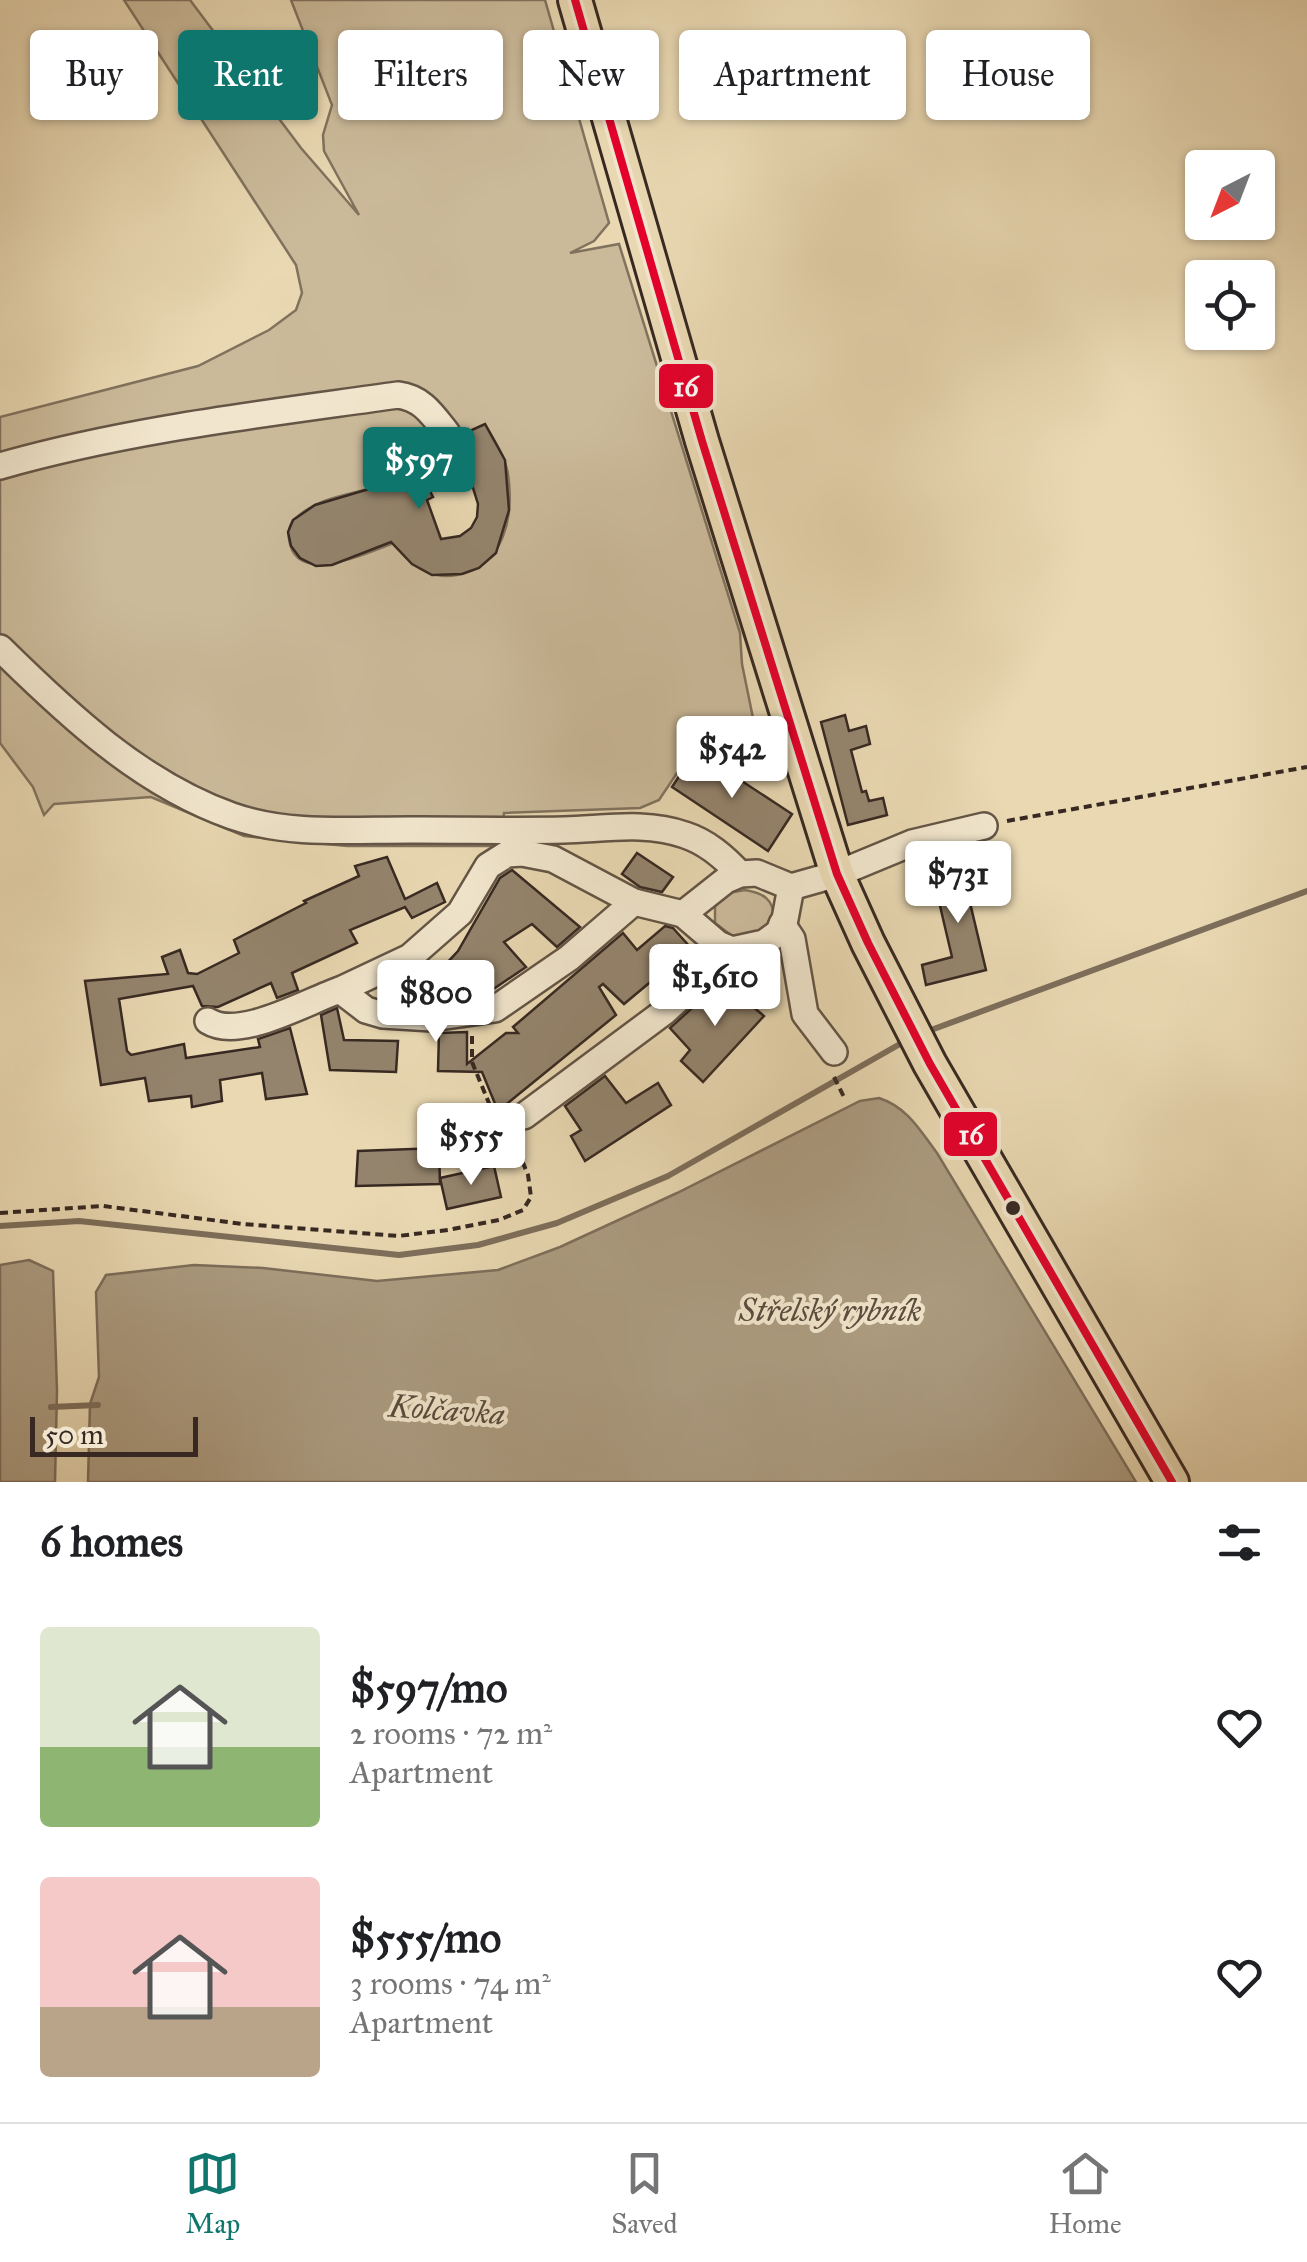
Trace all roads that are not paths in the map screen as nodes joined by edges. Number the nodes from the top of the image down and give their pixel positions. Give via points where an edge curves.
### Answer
1 (575, 0) edge
2 (447, 433) dead end
3 (0, 466) edge
4 (0, 648) edge
5 (984, 826) road end
6 (740, 874) junction
7 (837, 874) junction
8 (790, 887) junction
9 (634, 902) junction
10 (683, 914) junction
11 (782, 924) junction
12 (732, 950) junction
13 (340, 990) junction
14 (208, 1022) dead end
15 (833, 1062) road end
16 (518, 1125) road end
17 (1172, 1482) edge

1 - 7 main road
2 - 3 street via 422,403 398,395 165,428
4 - 6 street via 119,753 179,792 233,816 340,831 640,826 686,835
5 - 7 street via 912,843
6 - 8 street
6 - 10 street
7 - 8 street
7 - 17 main road via 930,1064
8 - 11 street
9 - 10 street
9 - 13 street via 495,1009 432,1018 383,1015
9 - 13 street via 554,859 507,854 488,866 460,913 410,957
10 - 12 street
11 - 12 street via 764,943
11 - 15 street via 792,939 805,1014
12 - 16 street
13 - 14 street via 234,1028

